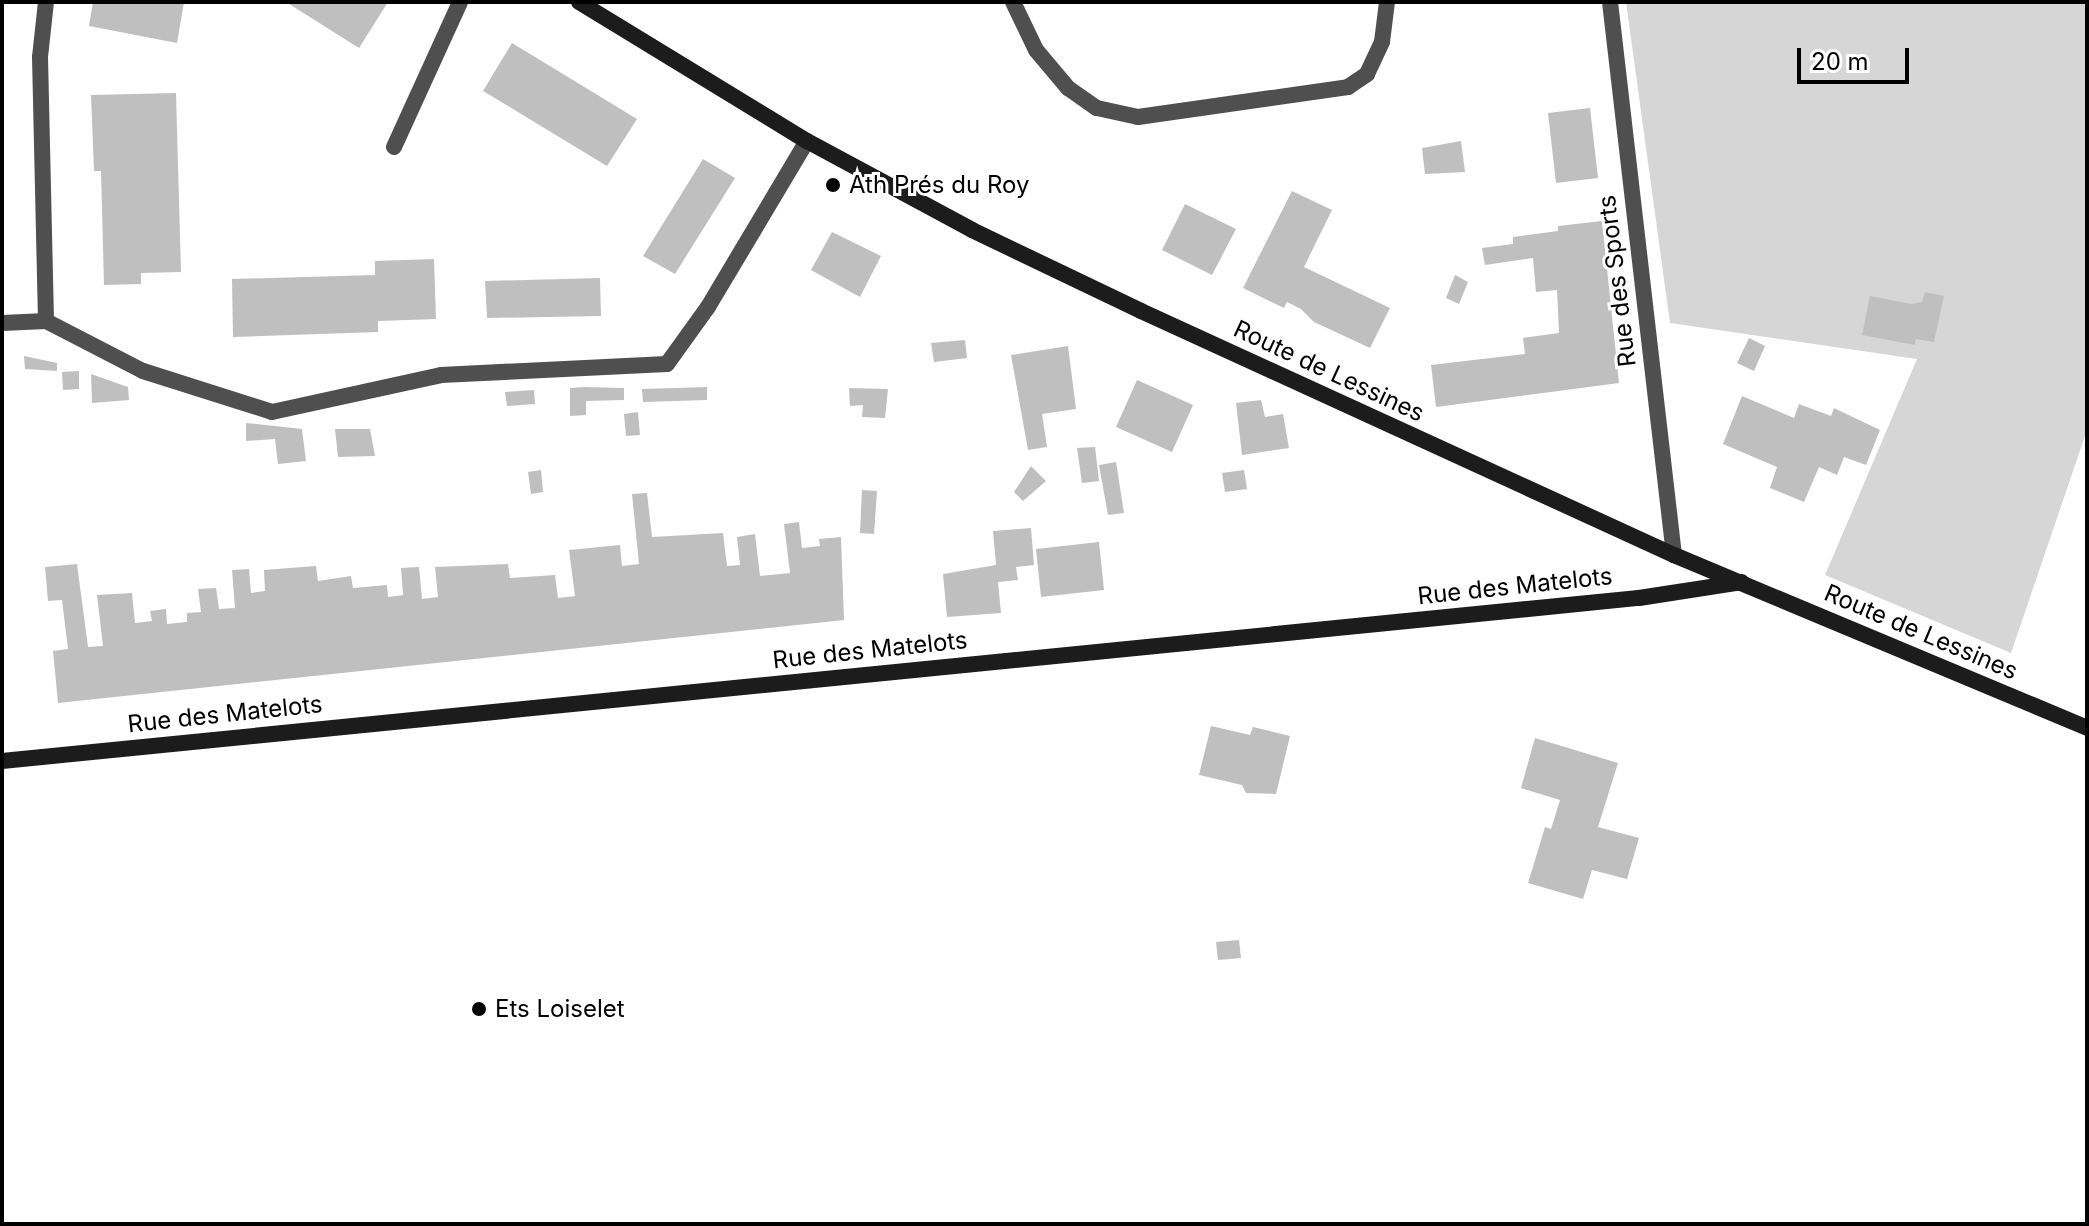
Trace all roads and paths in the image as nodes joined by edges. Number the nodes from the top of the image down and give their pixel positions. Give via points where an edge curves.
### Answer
1 (46, 2) edge
2 (460, 2) edge
3 (579, 2) edge
4 (1013, 2) edge
5 (1387, 2) edge
6 (1610, 2) edge
7 (807, 141) junction
8 (394, 147) dead end
9 (46, 321) junction
10 (2, 323) edge
11 (1674, 555) junction
12 (1742, 582) junction
13 (2087, 728) edge
14 (2, 761) edge

1 - 9 street via 40,57
2 - 8 street
3 - 7 street, Route de Lessines
4 - 5 street via 1036,50 1068,88 1097,108 1138,117 1348,87 1367,74
6 - 11 street, Rue des Sports
7 - 9 street via 708,307 667,364 441,375 272,412 143,371
7 - 11 street, Route de Lessines via 972,230 1141,311
9 - 10 street
11 - 12 street, Route de Lessines
12 - 13 street, Route de Lessines
12 - 14 street, Rue des Matelots via 1639,598

